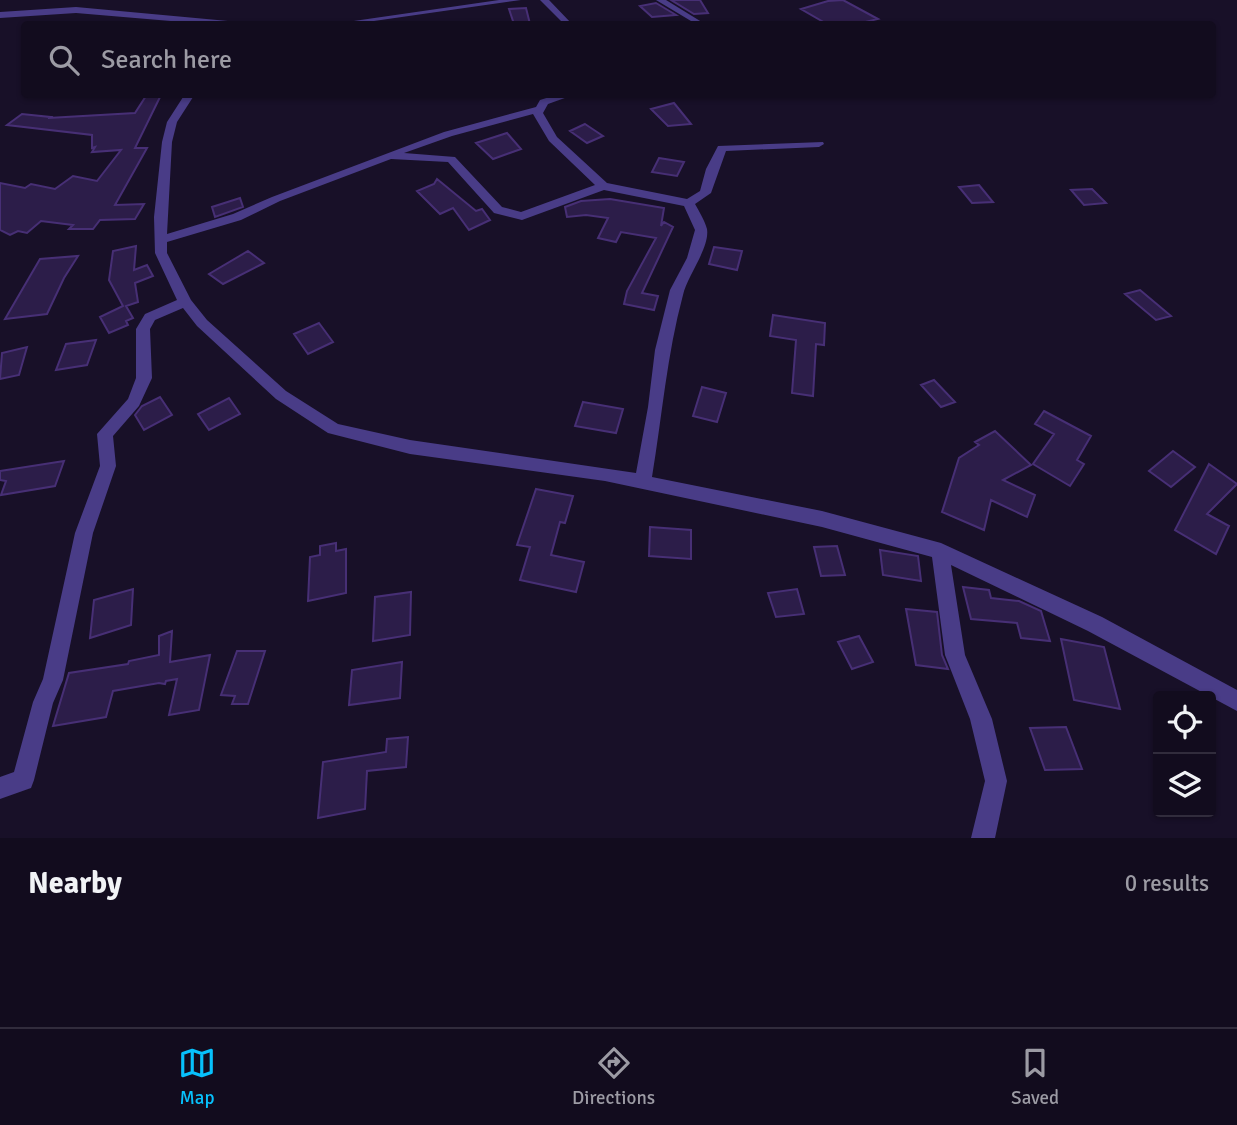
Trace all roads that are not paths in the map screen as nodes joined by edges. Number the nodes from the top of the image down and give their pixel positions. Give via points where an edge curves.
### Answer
1 (35, 0) edge
2 (517, 0) edge
3 (544, 0) edge
4 (660, 0) edge
5 (88, 1) edge
6 (426, 3) dead end
7 (76, 10) junction
8 (16, 14) junction
9 (419, 14) junction
10 (0, 15) edge
11 (195, 21) edge
12 (362, 21) edge
13 (565, 21) edge
14 (696, 21) edge
15 (187, 98) edge
16 (558, 98) edge
17 (540, 109) junction
18 (819, 144) dead end
19 (390, 156) junction
20 (603, 186) junction
21 (689, 203) junction
22 (160, 240) junction
23 (185, 302) junction
24 (643, 482) junction
25 (941, 551) junction
26 (1237, 701) edge
27 (0, 788) edge
28 (983, 838) edge

1 - 8 street
2 - 9 street
3 - 13 street
4 - 14 street
5 - 7 street
6 - 9 street
7 - 8 street
7 - 11 street
8 - 10 street
9 - 12 street
15 - 22 street via 172,122 167,142
16 - 17 street via 544,102
17 - 19 street via 448,134
17 - 20 street via 538,113 554,139
18 - 21 street via 722,148 705,193
19 - 20 street via 451,159 498,211 522,216
19 - 22 street via 237,217
20 - 21 street
21 - 24 street via 701,230 677,290 662,350
22 - 23 street via 161,253
23 - 24 street via 281,394 334,429 410,447
23 - 27 street via 150,317 143,329 144,378 134,402 105,434 108,466 84,533 53,680 23,780
24 - 25 street via 822,519
25 - 26 street via 1095,624
25 - 28 street via 955,655 981,719 996,781

